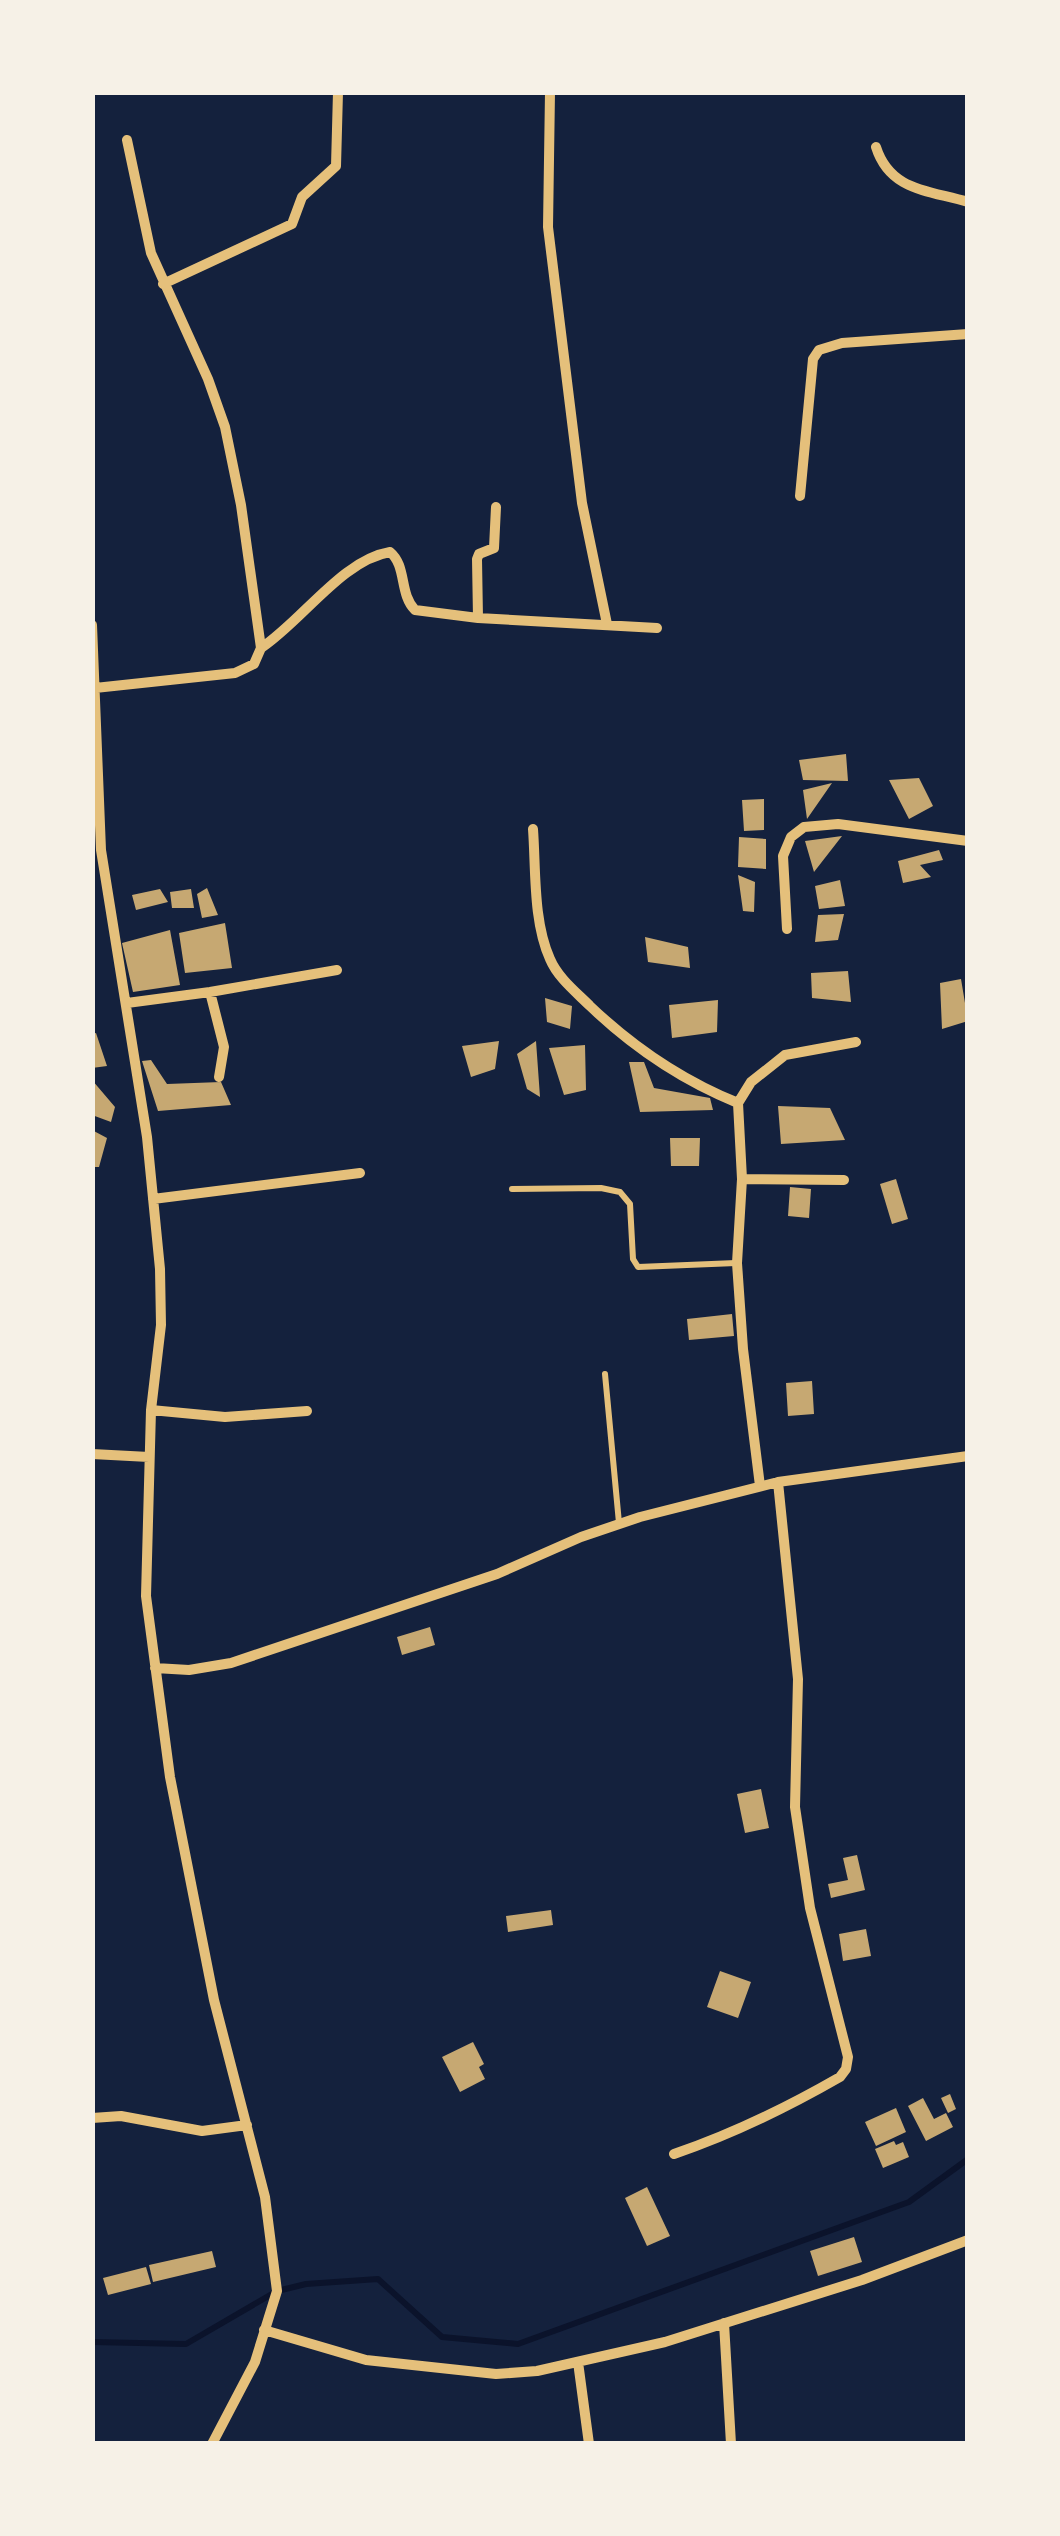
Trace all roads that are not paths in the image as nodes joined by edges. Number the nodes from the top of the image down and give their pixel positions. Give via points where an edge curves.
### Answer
1 (338, 92) edge
2 (550, 92) edge
3 (127, 140) dead end
4 (876, 147) dead end
5 (968, 202) edge
6 (163, 284) junction
7 (968, 334) edge
8 (800, 496) dead end
9 (496, 507) dead end
10 (478, 618) junction
11 (92, 624) edge
12 (608, 624) junction
13 (657, 628) dead end
14 (261, 648) junction
15 (95, 688) junction
16 (532, 830) dead end
17 (968, 841) edge
18 (786, 929) dead end
19 (337, 970) dead end
20 (210, 992) junction
21 (127, 1002) junction
22 (856, 1042) dead end
23 (219, 1077) dead end
24 (738, 1103) junction
25 (360, 1173) dead end
26 (742, 1179) junction
27 (844, 1180) dead end
28 (512, 1189) dead end
29 (153, 1199) junction
30 (738, 1263) junction
31 (604, 1374) dead end
32 (150, 1410) junction
33 (306, 1411) dead end
34 (92, 1454) edge
35 (968, 1456) edge
36 (149, 1457) junction
37 (778, 1482) junction
38 (760, 1486) junction
39 (619, 1524) junction
40 (155, 1668) junction
41 (92, 2118) edge
42 (247, 2125) junction
43 (674, 2154) dead end
44 (968, 2240) edge
45 (724, 2324) junction
46 (264, 2330) junction
47 (578, 2362) junction
48 (212, 2444) edge
49 (589, 2444) edge
50 (731, 2444) edge

1 - 6 street via 336,166 302,197 296,220
2 - 12 street via 548,227 582,502
3 - 6 street
4 - 5 street via 895,180
6 - 14 street via 225,428
7 - 8 street via 818,350
9 - 10 street via 494,548 476,560
10 - 12 street
10 - 14 street via 412,608 390,552 345,573
11 - 15 street
12 - 13 street
14 - 15 street via 254,664 235,672
15 - 21 street via 101,850
16 - 24 street via 542,935 566,983 648,1056
17 - 18 street via 838,824 804,827 783,856
19 - 20 street
20 - 21 street
20 - 23 street via 224,1047
21 - 29 street
22 - 24 street via 785,1055 751,1082
24 - 26 street
25 - 29 street
26 - 27 street
26 - 30 street
28 - 30 lane via 620,1192 630,1204 638,1267
29 - 32 street via 161,1325
30 - 38 street
31 - 39 lane
32 - 33 street via 225,1417
32 - 36 street
34 - 36 street
35 - 37 street
36 - 40 street via 146,1596
37 - 38 street
37 - 43 street via 798,1679 795,1806 846,2069 780,2111
38 - 39 street
39 - 40 street via 498,1574 231,1663
40 - 42 street via 214,2000
41 - 42 street via 121,2116 202,2130
42 - 46 street via 276,2291
44 - 45 street
45 - 47 street
45 - 50 street
46 - 47 street via 366,2360 442,2369 496,2374
46 - 48 street via 255,2362
47 - 49 street

